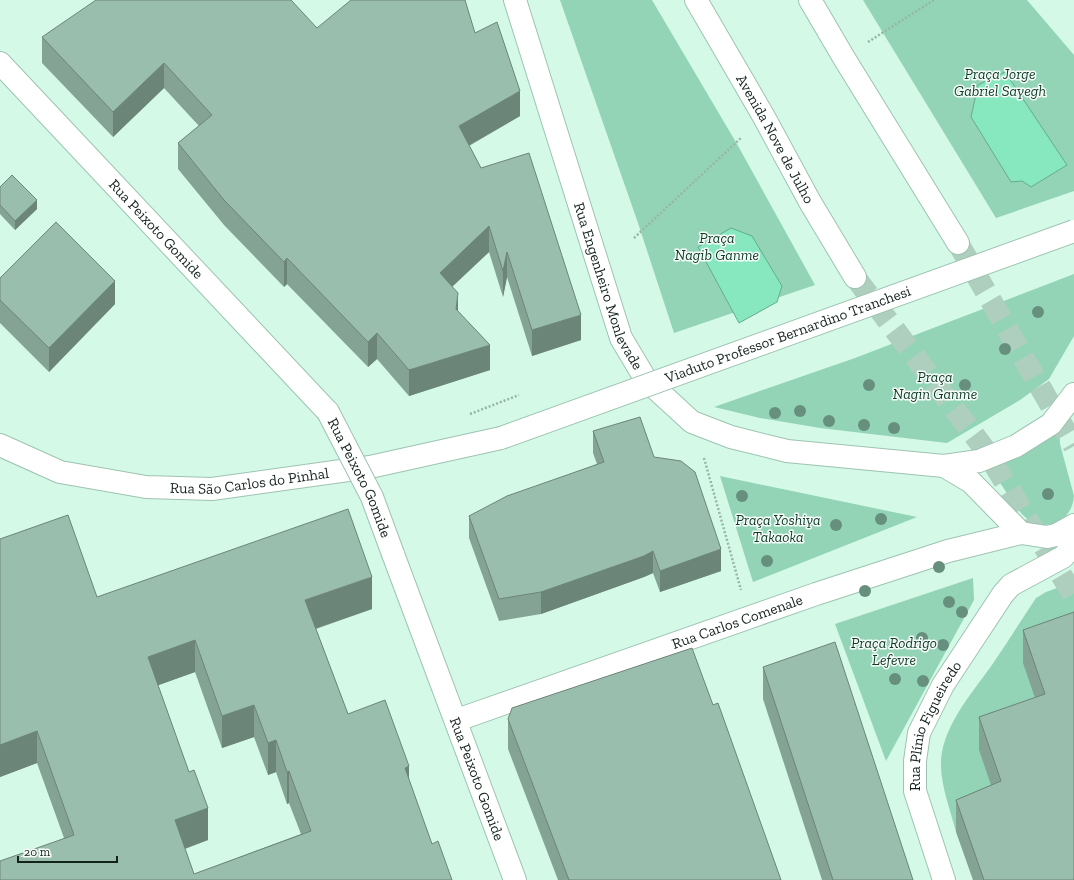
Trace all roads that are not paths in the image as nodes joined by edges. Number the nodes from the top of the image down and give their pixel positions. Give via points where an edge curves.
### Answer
1 (515, 0) edge
2 (696, 0) edge
3 (810, 0) edge
4 (0, 63) edge
5 (1074, 232) edge
6 (958, 244) tunnel mouth
7 (855, 277) tunnel mouth
8 (1074, 394) edge
9 (501, 438) joint
10 (0, 445) edge
11 (944, 466) junction
12 (1074, 525) edge
13 (1021, 533) junction
14 (1074, 545) edge
15 (457, 720) junction
16 (515, 880) edge
17 (944, 880) edge

1 - 11 street, Rua Engenheiro Monlevade via 621,338 646,380 692,422 731,437 787,451
2 - 7 street, Avenida Nove de Julho
3 - 6 street
4 - 15 street, Rua Peixoto Gomide, bridge via 328,412 372,497
5 - 9 street, Viaduto Professor Bernardino Tranchesi, bridge
8 - 11 street via 1052,424 1016,446 979,461
9 - 10 street, Rua São Carlos do Pinhal via 370,467 212,489 146,487 60,472
11 - 13 street via 971,482
12 - 13 street via 1047,537
13 - 15 street, Rua Carlos Comenale via 948,551 816,594
14 - 17 street, Rua Plínio Figueiredo via 1063,557 1011,585 1003,594 943,685 919,733 915,760 915,791
15 - 16 street, Rua Peixoto Gomide

